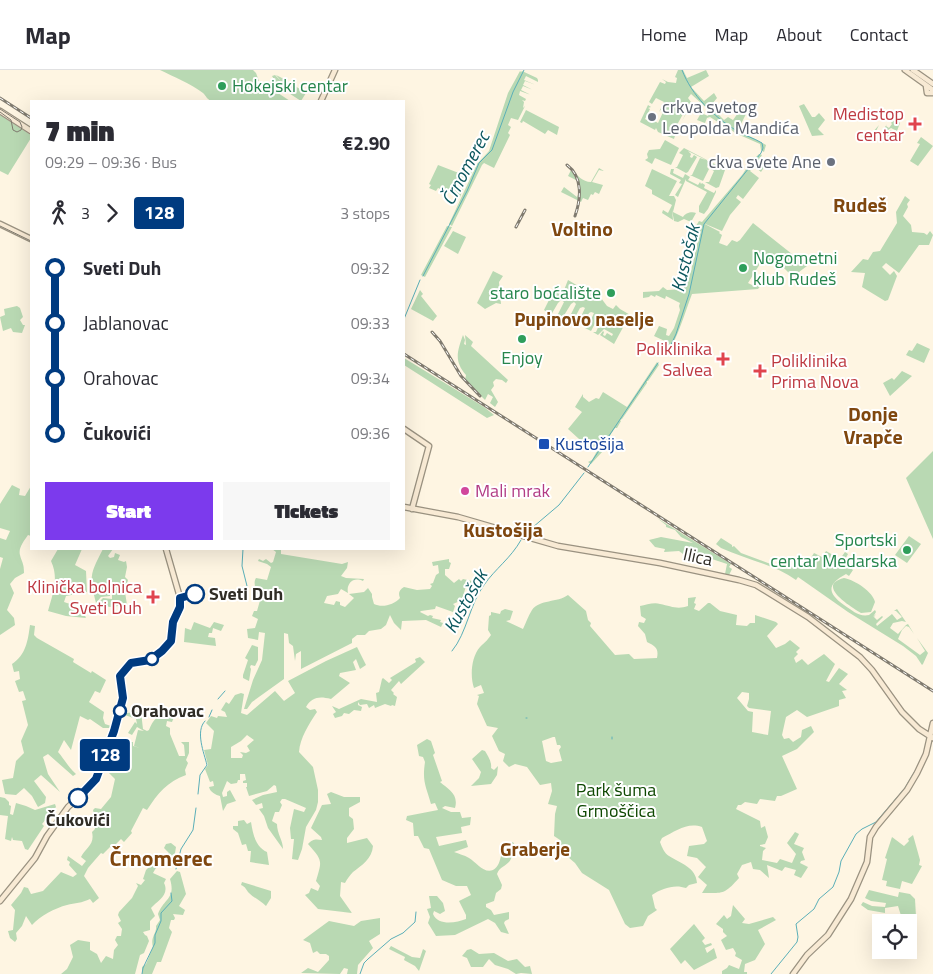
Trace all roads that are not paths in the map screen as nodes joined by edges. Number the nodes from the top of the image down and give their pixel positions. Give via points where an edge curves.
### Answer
1 (334, 70) edge
2 (905, 70) edge
3 (913, 70) edge
4 (930, 82) edge
5 (933, 91) edge
6 (321, 100) edge
7 (0, 110) edge
8 (30, 130) edge
9 (0, 224) edge
10 (30, 239) edge
11 (405, 430) edge
12 (405, 507) edge
13 (412, 508) junction
14 (166, 550) edge
15 (933, 722) edge
16 (920, 730) junction
17 (932, 737) edge
18 (933, 742) edge
19 (928, 748) junction
20 (0, 901) edge
21 (793, 974) edge

1 - 6 main road
2 - 4 main road
3 - 4 main road
4 - 5 main road via 928,93
7 - 8 main road
9 - 10 main road
11 - 13 main road via 430,447
12 - 13 main road, Ilica
13 - 16 main road, Ilica via 454,516 558,546 660,563 754,584 808,617 860,657 898,708
14 - 20 main road via 180,602 172,639 154,658 131,663 120,676 122,705 96,779 68,807 46,836 35,858
15 - 16 main road via 927,730
15 - 17 main road
16 - 17 main road, Ilica
17 - 19 main road
18 - 19 main road
19 - 21 main road via 909,788 870,837 866,865 851,899 828,935

